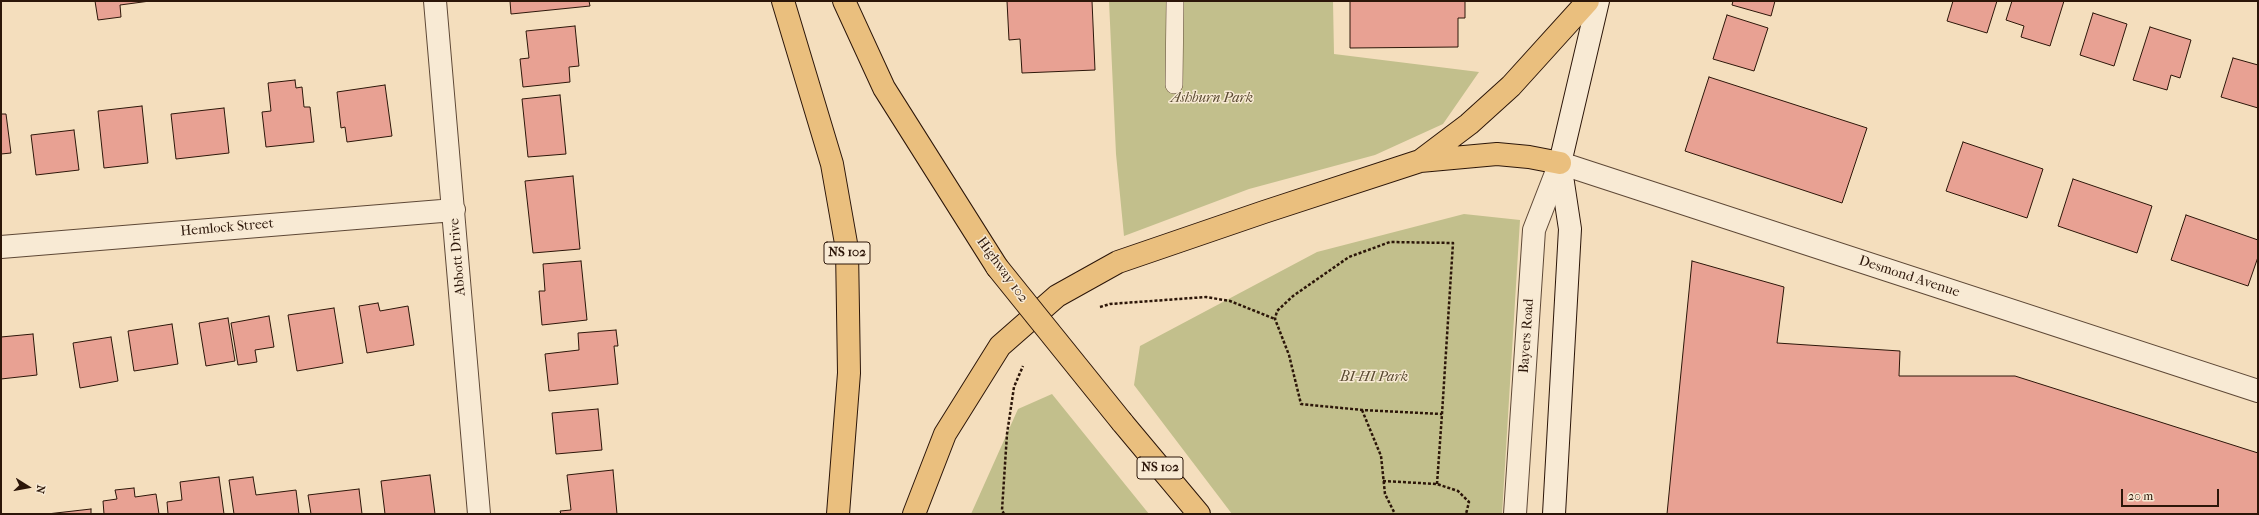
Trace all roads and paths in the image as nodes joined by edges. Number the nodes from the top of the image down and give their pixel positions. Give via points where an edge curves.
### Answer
1 (435, 1) edge
2 (783, 1) edge
3 (844, 1) edge
4 (1175, 1) edge
5 (1588, 1) edge
6 (1598, 1) edge
7 (1174, 85) dead end
8 (1420, 161) junction
9 (1560, 163) junction
10 (454, 210) junction
11 (1, 246) edge
12 (2258, 392) edge
13 (1362, 410) junction
14 (1442, 414) junction
15 (1383, 481) junction
16 (1437, 484) junction
17 (479, 514) edge
18 (838, 514) edge
19 (914, 514) edge
20 (1199, 514) edge
21 (1395, 514) edge
22 (1466, 514) edge
23 (1515, 514) edge
24 (1554, 514) edge

1 - 10 street, Abbott Drive
2 - 18 main road, NS 102 via 832,164 847,249 849,373
3 - 20 main road, Highway 102 / NS 102, bridge via 884,88 997,267
4 - 7 lane
5 - 8 main road via 1511,86 1469,124
6 - 9 street, Bayers Road
8 - 9 main road via 1497,154
8 - 19 main road via 1118,262 1057,296 1000,346 945,434
9 - 12 street, Desmond Avenue
9 - 23 street, Bayers Road via 1534,230
9 - 24 street, Bayers Road via 1570,229
10 - 11 street, Hemlock Street
10 - 17 street, Abbott Drive
13 - 14 path
13 - 14 path via 1300,404 1289,355 1275,319 1277,311 1293,296 1349,257 1390,242 1453,243
13 - 15 path via 1381,456
14 - 16 path
15 - 16 path
15 - 21 path via 1385,494
16 - 22 path via 1458,491 1469,502

